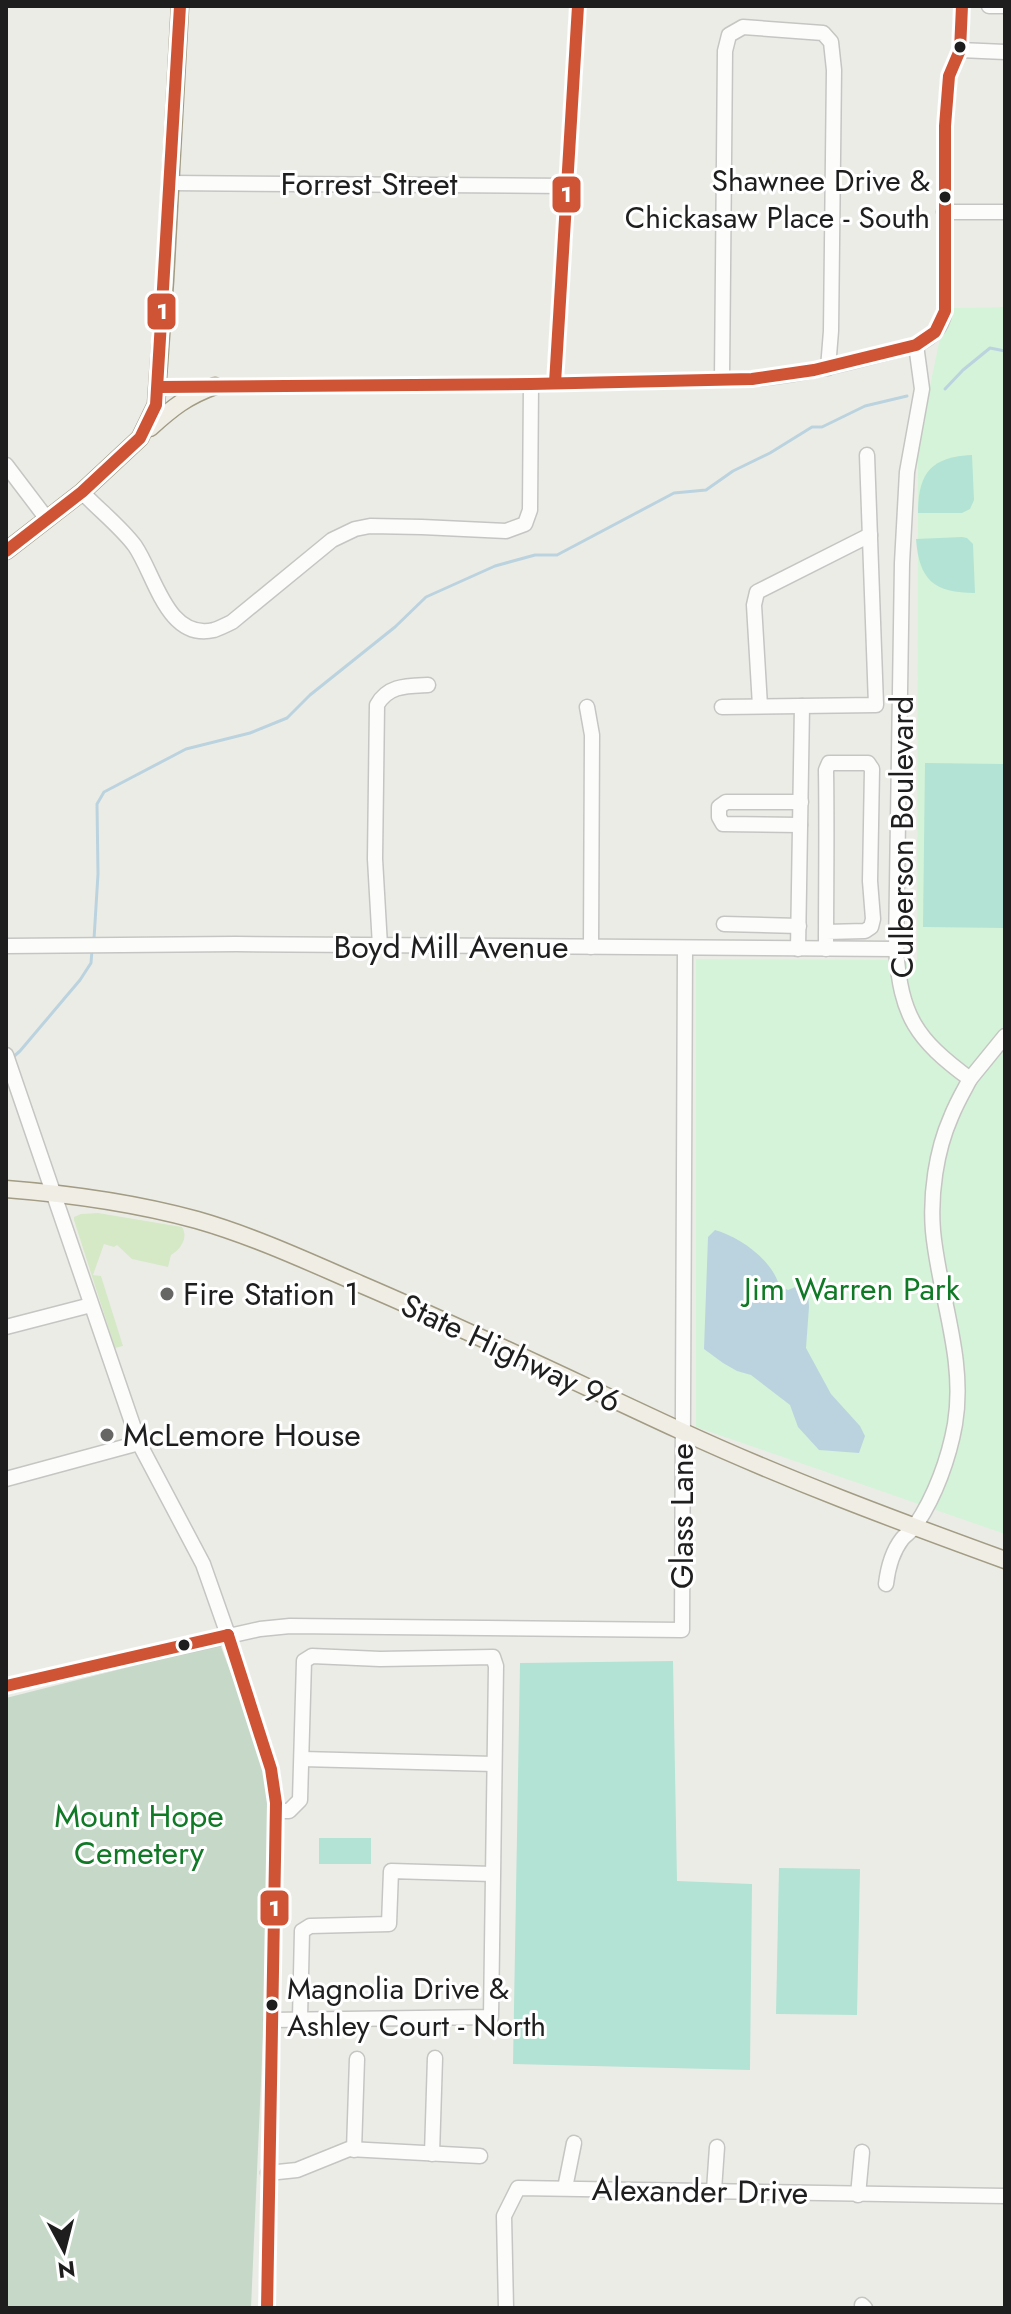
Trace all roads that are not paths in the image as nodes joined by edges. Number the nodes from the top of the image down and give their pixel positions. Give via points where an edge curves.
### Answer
1 (180, 6) edge
2 (578, 6) edge
3 (962, 6) edge
4 (989, 6) edge
5 (1005, 6) edge
6 (960, 50) junction
7 (1005, 52) edge
8 (171, 183) junction
9 (568, 186) junction
10 (944, 212) junction
11 (1005, 212) edge
12 (916, 345) junction
13 (828, 368) junction
14 (722, 379) junction
15 (555, 383) junction
16 (531, 384) junction
17 (215, 386) junction
18 (159, 387) junction
19 (140, 438) junction
20 (867, 455) dead end
21 (6, 465) edge
22 (82, 492) junction
23 (47, 519) junction
24 (870, 535) junction
25 (6, 551) edge
26 (428, 685) dead end
27 (760, 706) junction
28 (802, 706) junction
29 (587, 707) dead end
30 (722, 707) dead end
31 (801, 802) junction
32 (800, 825) junction
33 (724, 924) dead end
34 (799, 926) junction
35 (826, 932) junction
36 (6, 946) edge
37 (380, 946) junction
38 (591, 947) junction
39 (685, 948) junction
40 (798, 949) junction
41 (826, 949) junction
42 (896, 949) junction
43 (1005, 1036) edge
44 (6, 1055) edge
45 (970, 1079) junction
46 (6, 1189) edge
47 (52, 1193) junction
48 (91, 1305) junction
49 (6, 1327) edge
50 (682, 1432) junction
51 (139, 1443) junction
52 (6, 1479) edge
53 (915, 1527) junction
54 (1005, 1560) edge
55 (886, 1584) dead end
56 (228, 1635) junction
57 (6, 1686) edge
58 (302, 1759) junction
59 (494, 1764) junction
60 (276, 1811) junction
61 (492, 1874) junction
62 (300, 2018) junction
63 (271, 2020) junction
64 (435, 2058) dead end
65 (357, 2059) dead end
66 (574, 2143) dead end
67 (717, 2147) dead end
68 (354, 2150) junction
69 (862, 2152) dead end
70 (432, 2154) junction
71 (480, 2156) dead end
72 (268, 2173) junction
73 (565, 2188) junction
74 (714, 2190) junction
75 (858, 2195) junction
76 (1005, 2196) edge
77 (267, 2308) edge
78 (506, 2308) edge

1 - 8 main road
2 - 9 street
3 - 6 street
4 - 5 street
6 - 7 street
6 - 10 street via 949,76
8 - 9 street, Forrest Street
8 - 18 main road
9 - 15 street
10 - 11 street
10 - 12 street via 945,311 938,331
12 - 13 street
12 - 42 street, Culberson Boulevard via 922,389 907,472 902,563
13 - 14 street via 781,377
13 - 14 street via 831,42 823,33 743,27 729,35 725,51
14 - 15 street
15 - 16 street
16 - 17 street
16 - 22 street via 530,510 525,524 506,531 355,529 332,540 232,622 214,630 180,623 134,546
17 - 18 street
17 - 19 main road via 173,407
18 - 19 main road
19 - 22 main road
20 - 24 street
21 - 23 street
22 - 23 main road
23 - 25 main road
24 - 27 street via 757,592
24 - 28 street via 876,705
26 - 37 street via 397,687 377,705
27 - 28 street
27 - 30 street
28 - 31 street
29 - 38 street via 592,735
31 - 32 street
31 - 32 street via 726,802 719,807 723,824
32 - 34 street
33 - 34 street
34 - 40 street
35 - 35 street via 826,770 829,763 868,763 873,919 865,931
35 - 41 street
36 - 37 street, Boyd Mill Avenue
37 - 38 street, Boyd Mill Avenue
38 - 39 street, Boyd Mill Avenue
39 - 40 street, Boyd Mill Avenue
39 - 50 street, Glass Lane
40 - 41 street, Boyd Mill Avenue
41 - 42 street, Boyd Mill Avenue
42 - 45 street, Culberson Boulevard via 911,1018 939,1056
43 - 45 street
44 - 47 street
45 - 53 street via 950,1119 932,1204 958,1407 937,1485
46 - 47 main road, State Highway 96
47 - 48 street
47 - 50 main road, State Highway 96 via 157,1210 290,1254
48 - 49 street
48 - 51 street
50 - 53 main road, State Highway 96
50 - 56 street, Glass Lane via 682,1630 290,1626
51 - 52 street
51 - 56 street via 203,1564
53 - 54 main road, State Highway 96
53 - 55 street via 895,1549
56 - 57 street
56 - 60 street via 271,1769
58 - 59 street
58 - 59 street via 304,1661 312,1656 493,1657
58 - 60 street via 300,1800 289,1811
59 - 61 street
60 - 63 street
61 - 62 street via 391,1871 389,1924 310,1926 302,1931
61 - 62 street via 491,2017
62 - 63 street
63 - 72 street
64 - 70 street
65 - 68 street
66 - 73 street
67 - 74 street
68 - 70 street
68 - 72 street via 297,2170
69 - 75 street
70 - 71 street
72 - 77 street
73 - 74 street, Alexander Drive
73 - 78 street, Alexander Drive via 518,2188 504,2216
74 - 75 street, Alexander Drive
75 - 76 street, Alexander Drive

